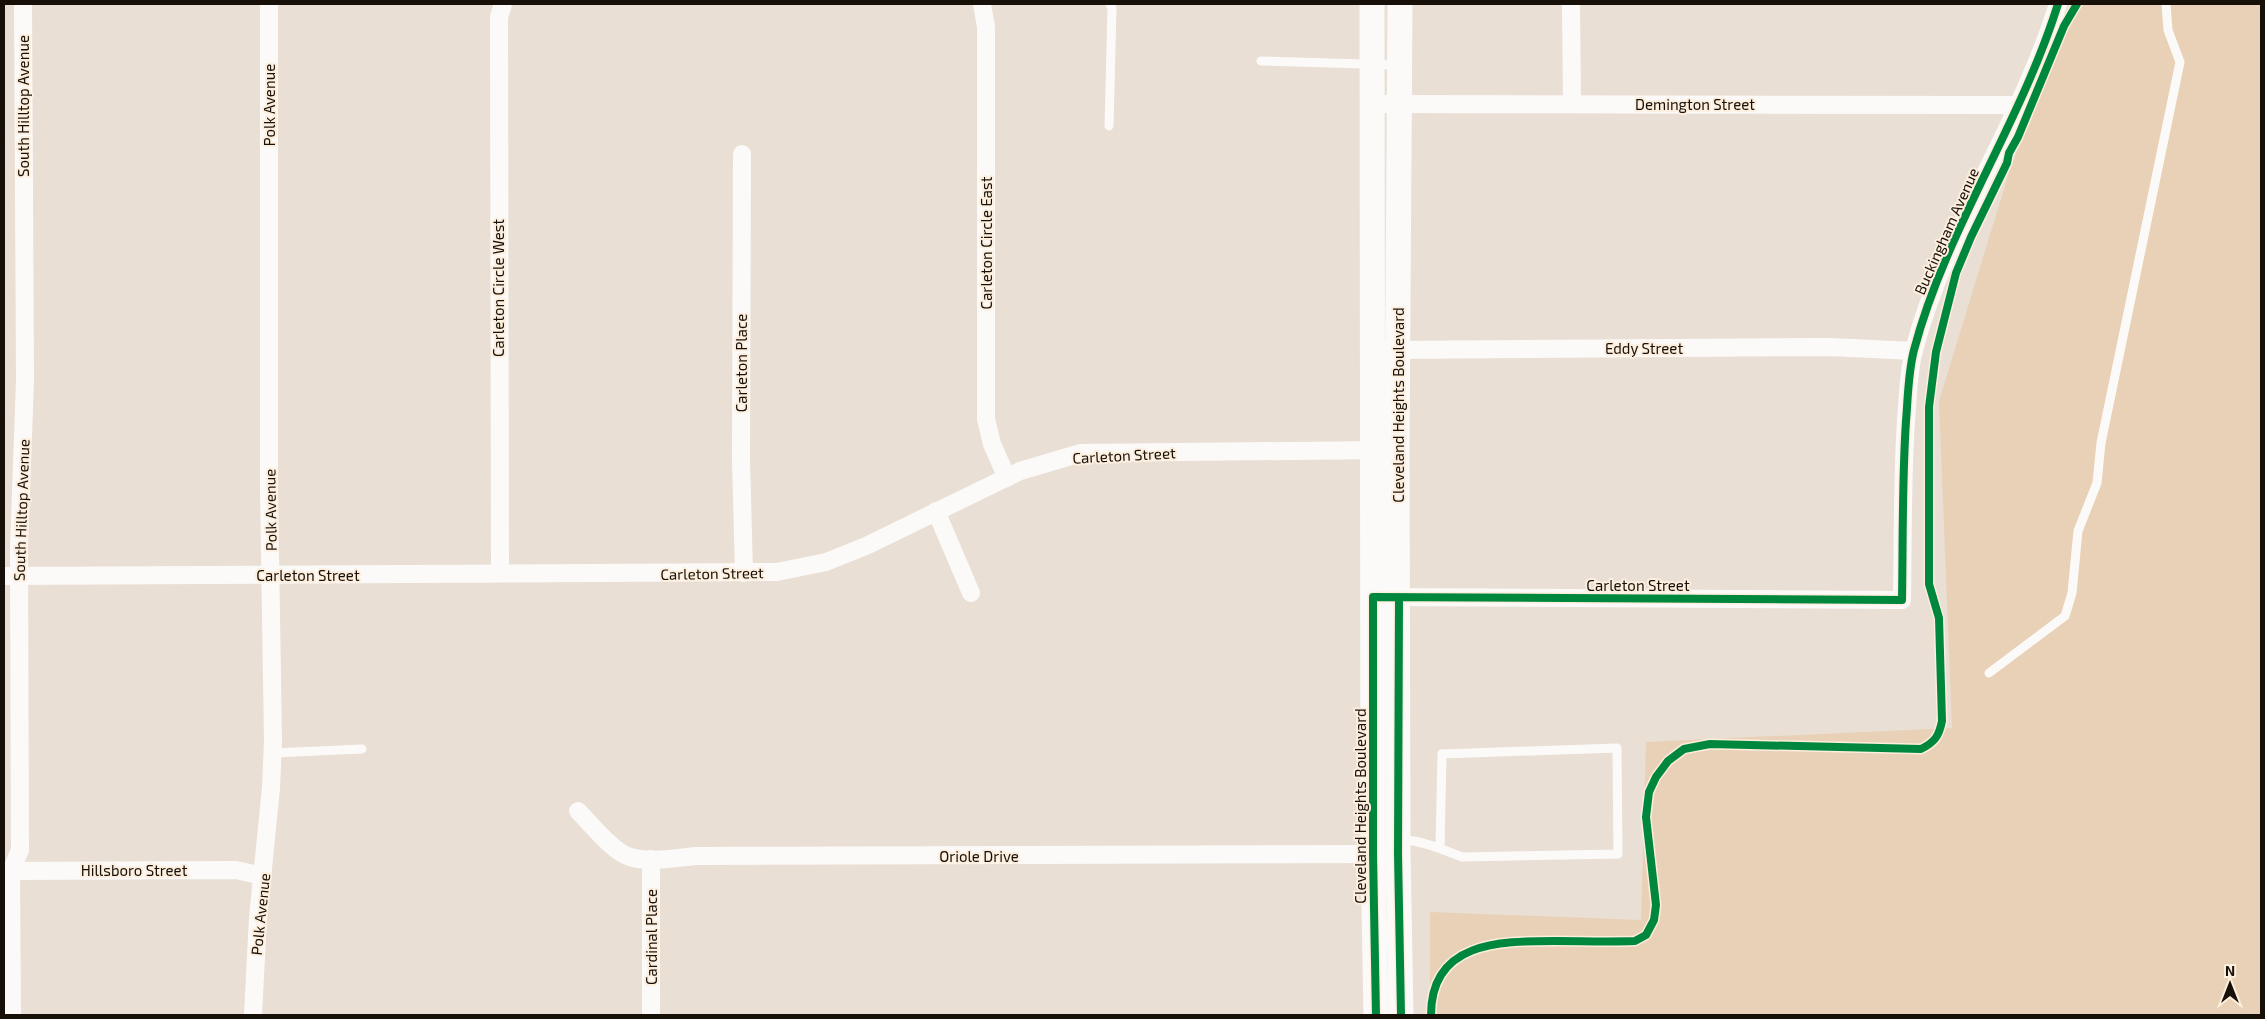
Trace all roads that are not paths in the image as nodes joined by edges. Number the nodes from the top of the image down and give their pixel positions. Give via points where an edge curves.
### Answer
1 (22, 4) edge
2 (268, 4) edge
3 (503, 4) edge
4 (986, 4) edge
5 (1110, 4) edge
6 (1372, 4) edge
7 (1400, 4) edge
8 (1571, 4) edge
9 (2058, 4) edge
10 (2166, 4) edge
11 (1261, 61) dead end
12 (1372, 64) junction
13 (1400, 65) junction
14 (1572, 103) junction
15 (1372, 104) junction
16 (1401, 104) junction
17 (2017, 105) junction
18 (1109, 126) dead end
19 (742, 154) dead end
20 (1399, 349) junction
21 (1373, 350) junction
22 (1914, 351) junction
23 (1373, 450) junction
24 (1397, 450) junction
25 (1007, 478) junction
26 (936, 511) junction
27 (500, 573) junction
28 (744, 573) junction
29 (271, 575) junction
30 (11, 576) edge
31 (971, 593) dead end
32 (1373, 597) junction
33 (1399, 598) junction
34 (1902, 600) joint
35 (1989, 673) dead end
36 (362, 749) dead end
37 (273, 753) junction
38 (578, 811) dead end
39 (1398, 846) junction
40 (1440, 848) junction
41 (1373, 854) junction
42 (651, 859) junction
43 (7, 871) edge
44 (263, 876) junction
45 (12, 1015) edge
46 (253, 1015) edge
47 (651, 1015) edge
48 (1376, 1015) edge
49 (1401, 1015) edge

1 - 30 street, South Hilltop Avenue via 25,380
2 - 29 street, Polk Avenue
3 - 27 street, Carleton Circle West via 499,17 498,130
4 - 25 street, Carleton Circle East via 986,418 992,444
5 - 18 lane
6 - 12 street, Cleveland Heights Boulevard
7 - 13 street, Cleveland Heights Boulevard
8 - 14 street
9 - 17 street, Buckingham Avenue via 2048,36
10 - 35 lane via 2168,30 2180,62 2101,443 2097,483 2078,531 2072,593 2065,616
11 - 12 lane
12 - 13 lane
12 - 15 street, Cleveland Heights Boulevard
13 - 16 street, Cleveland Heights Boulevard
14 - 16 street, Demington Street
14 - 17 street, Demington Street
15 - 16 street, Demington Street
15 - 21 street, Cleveland Heights Boulevard
16 - 20 street, Cleveland Heights Boulevard
17 - 22 street, Buckingham Avenue via 1949,254
19 - 28 street, Carleton Place
20 - 21 street, Eddy Street
20 - 22 street, Eddy Street via 1830,347
20 - 24 street, Cleveland Heights Boulevard
21 - 23 street, Cleveland Heights Boulevard
22 - 34 street, Buckingham Avenue via 1903,469
23 - 24 street, Carleton Street
23 - 25 street, Carleton Street via 1081,454 1020,471
23 - 32 street, Cleveland Heights Boulevard
24 - 33 street, Cleveland Heights Boulevard
25 - 26 street, Carleton Street
26 - 28 street, Carleton Street via 826,562 777,572
26 - 31 street
27 - 28 street, Carleton Street
27 - 29 street, Carleton Street
29 - 30 street, Carleton Street
29 - 37 street, Polk Avenue
30 - 43 street, South Hilltop Avenue via 20,850
32 - 33 street, Carleton Street
32 - 41 street, Cleveland Heights Boulevard
33 - 34 street, Carleton Street
33 - 39 street, Cleveland Heights Boulevard
36 - 37 lane
37 - 44 street, Polk Avenue
38 - 42 street, Oriole Drive via 609,843 629,857
39 - 40 lane via 1419,840
39 - 41 street, Oriole Drive
39 - 49 street, Cleveland Heights Boulevard
40 - 40 lane via 1462,857 1618,854 1617,748 1442,754
41 - 42 street, Oriole Drive via 696,856
41 - 48 street, Cleveland Heights Boulevard
42 - 47 street, Cardinal Place
43 - 44 street, Hillsboro Street via 236,870
43 - 45 street, South Hilltop Avenue
44 - 46 street, Polk Avenue

